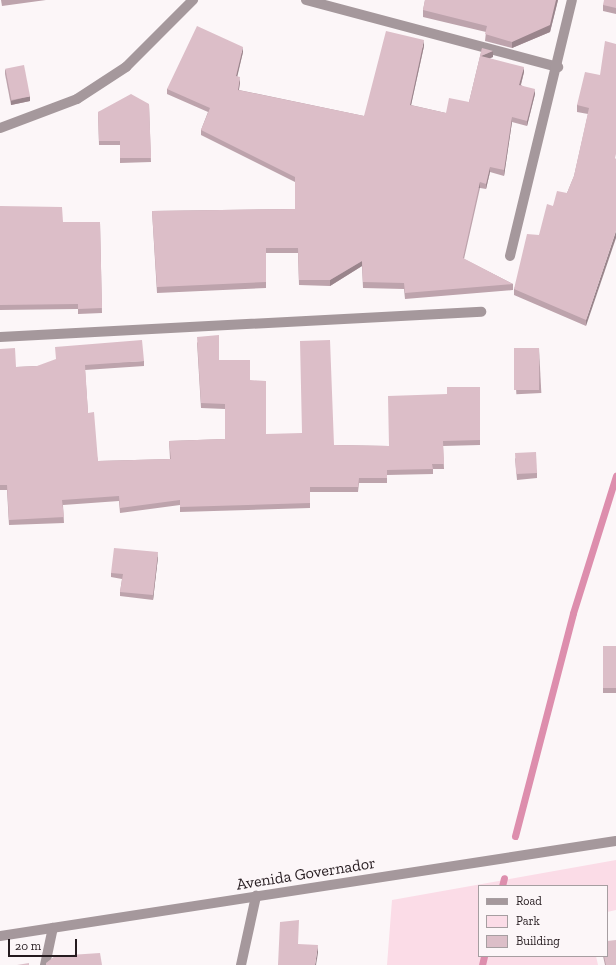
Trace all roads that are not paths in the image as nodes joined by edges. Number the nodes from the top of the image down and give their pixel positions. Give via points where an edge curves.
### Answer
1 (194, 0) edge
2 (306, 0) edge
3 (572, 0) edge
4 (558, 67) junction
5 (0, 128) edge
6 (510, 256) dead end
7 (481, 312) dead end
8 (0, 337) edge
9 (616, 841) edge
10 (256, 896) junction
11 (54, 928) junction
12 (0, 936) edge
13 (45, 965) edge
14 (241, 965) edge

1 - 5 street via 126,67 77,99
2 - 4 street
3 - 4 street
4 - 6 street
7 - 8 street
9 - 10 street, Avenida Governador
10 - 11 street, Avenida Governador
10 - 14 street
11 - 12 street, Avenida Governador
11 - 13 street

